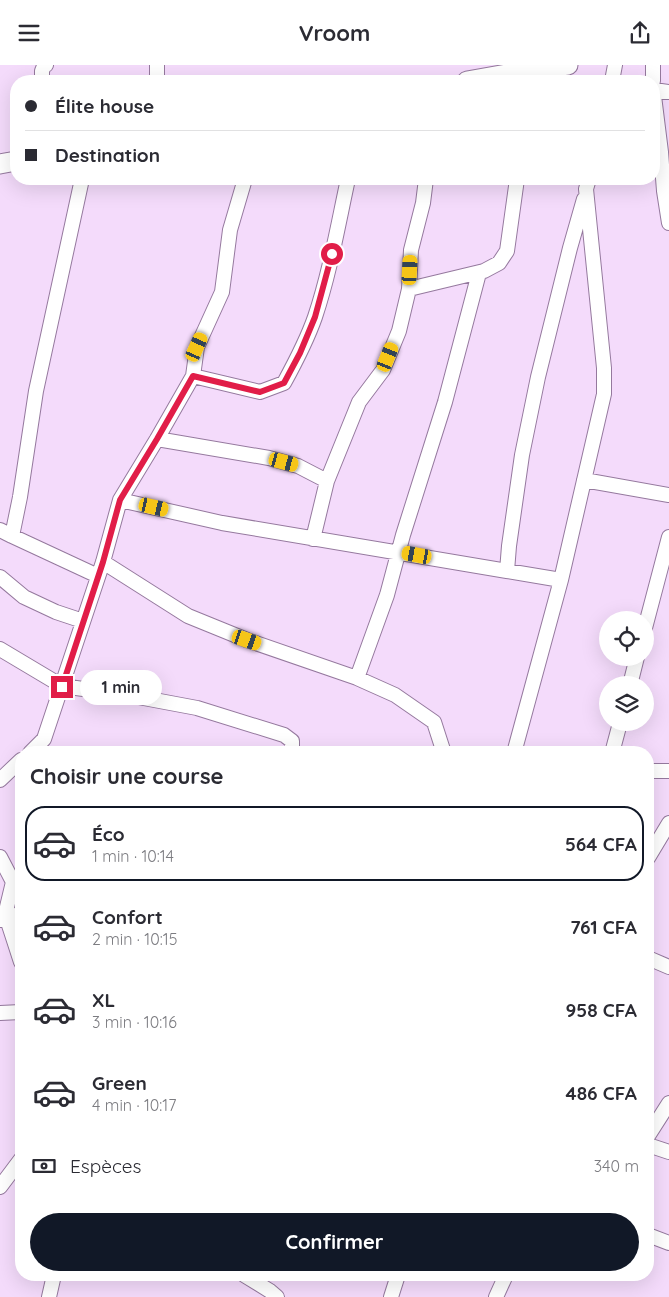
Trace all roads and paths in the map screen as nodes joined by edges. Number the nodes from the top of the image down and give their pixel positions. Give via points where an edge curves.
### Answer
1 (568, 65) edge
2 (533, 75) edge
3 (660, 144) edge
4 (81, 185) edge
5 (243, 185) edge
6 (347, 185) edge
7 (425, 185) edge
8 (516, 185) edge
9 (588, 185) edge
10 (588, 185) edge
11 (666, 191) edge
12 (669, 223) edge
13 (478, 273) junction
14 (409, 289) junction
15 (193, 376) junction
16 (157, 439) junction
17 (584, 480) junction
18 (327, 481) junction
19 (669, 495) edge
20 (120, 500) junction
21 (6, 533) edge
22 (669, 537) edge
23 (313, 539) junction
24 (399, 552) junction
25 (103, 562) junction
26 (507, 571) junction
27 (98, 576) junction
28 (0, 577) edge
29 (561, 580) junction
30 (649, 611) edge
31 (83, 621) junction
32 (0, 649) edge
33 (356, 678) junction
34 (62, 687) junction
35 (618, 731) edge
36 (37, 746) edge
37 (292, 746) edge
38 (442, 746) edge
39 (516, 746) edge
40 (614, 746) edge
41 (15, 766) edge
42 (654, 771) edge
43 (669, 771) edge
44 (0, 780) edge
45 (669, 823) edge
46 (654, 848) edge
47 (0, 857) edge
48 (15, 915) edge
49 (3, 919) edge
50 (15, 948) edge
51 (654, 961) edge
52 (669, 967) edge
53 (15, 1012) edge
54 (0, 1013) edge
55 (669, 1103) edge
56 (654, 1127) edge
57 (654, 1147) edge
58 (669, 1153) edge
59 (15, 1167) edge
60 (0, 1187) edge
61 (654, 1237) edge
62 (669, 1243) edge
63 (53, 1281) edge
64 (254, 1281) edge
65 (396, 1281) edge
66 (503, 1281) edge
67 (49, 1297) edge
68 (277, 1297) edge
69 (391, 1297) edge
70 (496, 1297) edge

1 - 2 main road
3 - 11 street
4 - 21 street via 36,391 20,497
5 - 15 street via 230,230 222,292 197,347
6 - 15 street via 315,317 284,383 260,392
7 - 14 street via 411,250
8 - 13 street via 507,251 498,263
9 - 17 street via 604,394
10 - 26 street via 538,377 522,455
11 - 12 street
13 - 14 street
13 - 24 street via 445,402
14 - 18 street via 399,331 383,371 359,401
15 - 16 street
16 - 18 street via 269,458 298,466
16 - 20 street
17 - 19 street
17 - 29 street
18 - 23 street
20 - 23 street
20 - 25 street
21 - 27 street
22 - 30 street
23 - 24 street
24 - 26 street
24 - 33 street via 387,595
25 - 27 street
25 - 33 street via 188,616
26 - 29 street
27 - 31 street
28 - 31 street via 24,597
29 - 39 street
31 - 34 street
32 - 34 street
33 - 38 street via 395,695 434,722
34 - 36 street via 44,739
34 - 37 street via 133,696 197,709 284,735 292,741
35 - 40 street
41 - 44 street
42 - 43 street
45 - 46 street
47 - 49 street via 13,882
48 - 49 street
49 - 50 street
51 - 52 street
53 - 54 street
55 - 56 street
57 - 58 street
59 - 60 street
61 - 62 street
63 - 67 street
64 - 68 street
65 - 69 street
66 - 70 street

